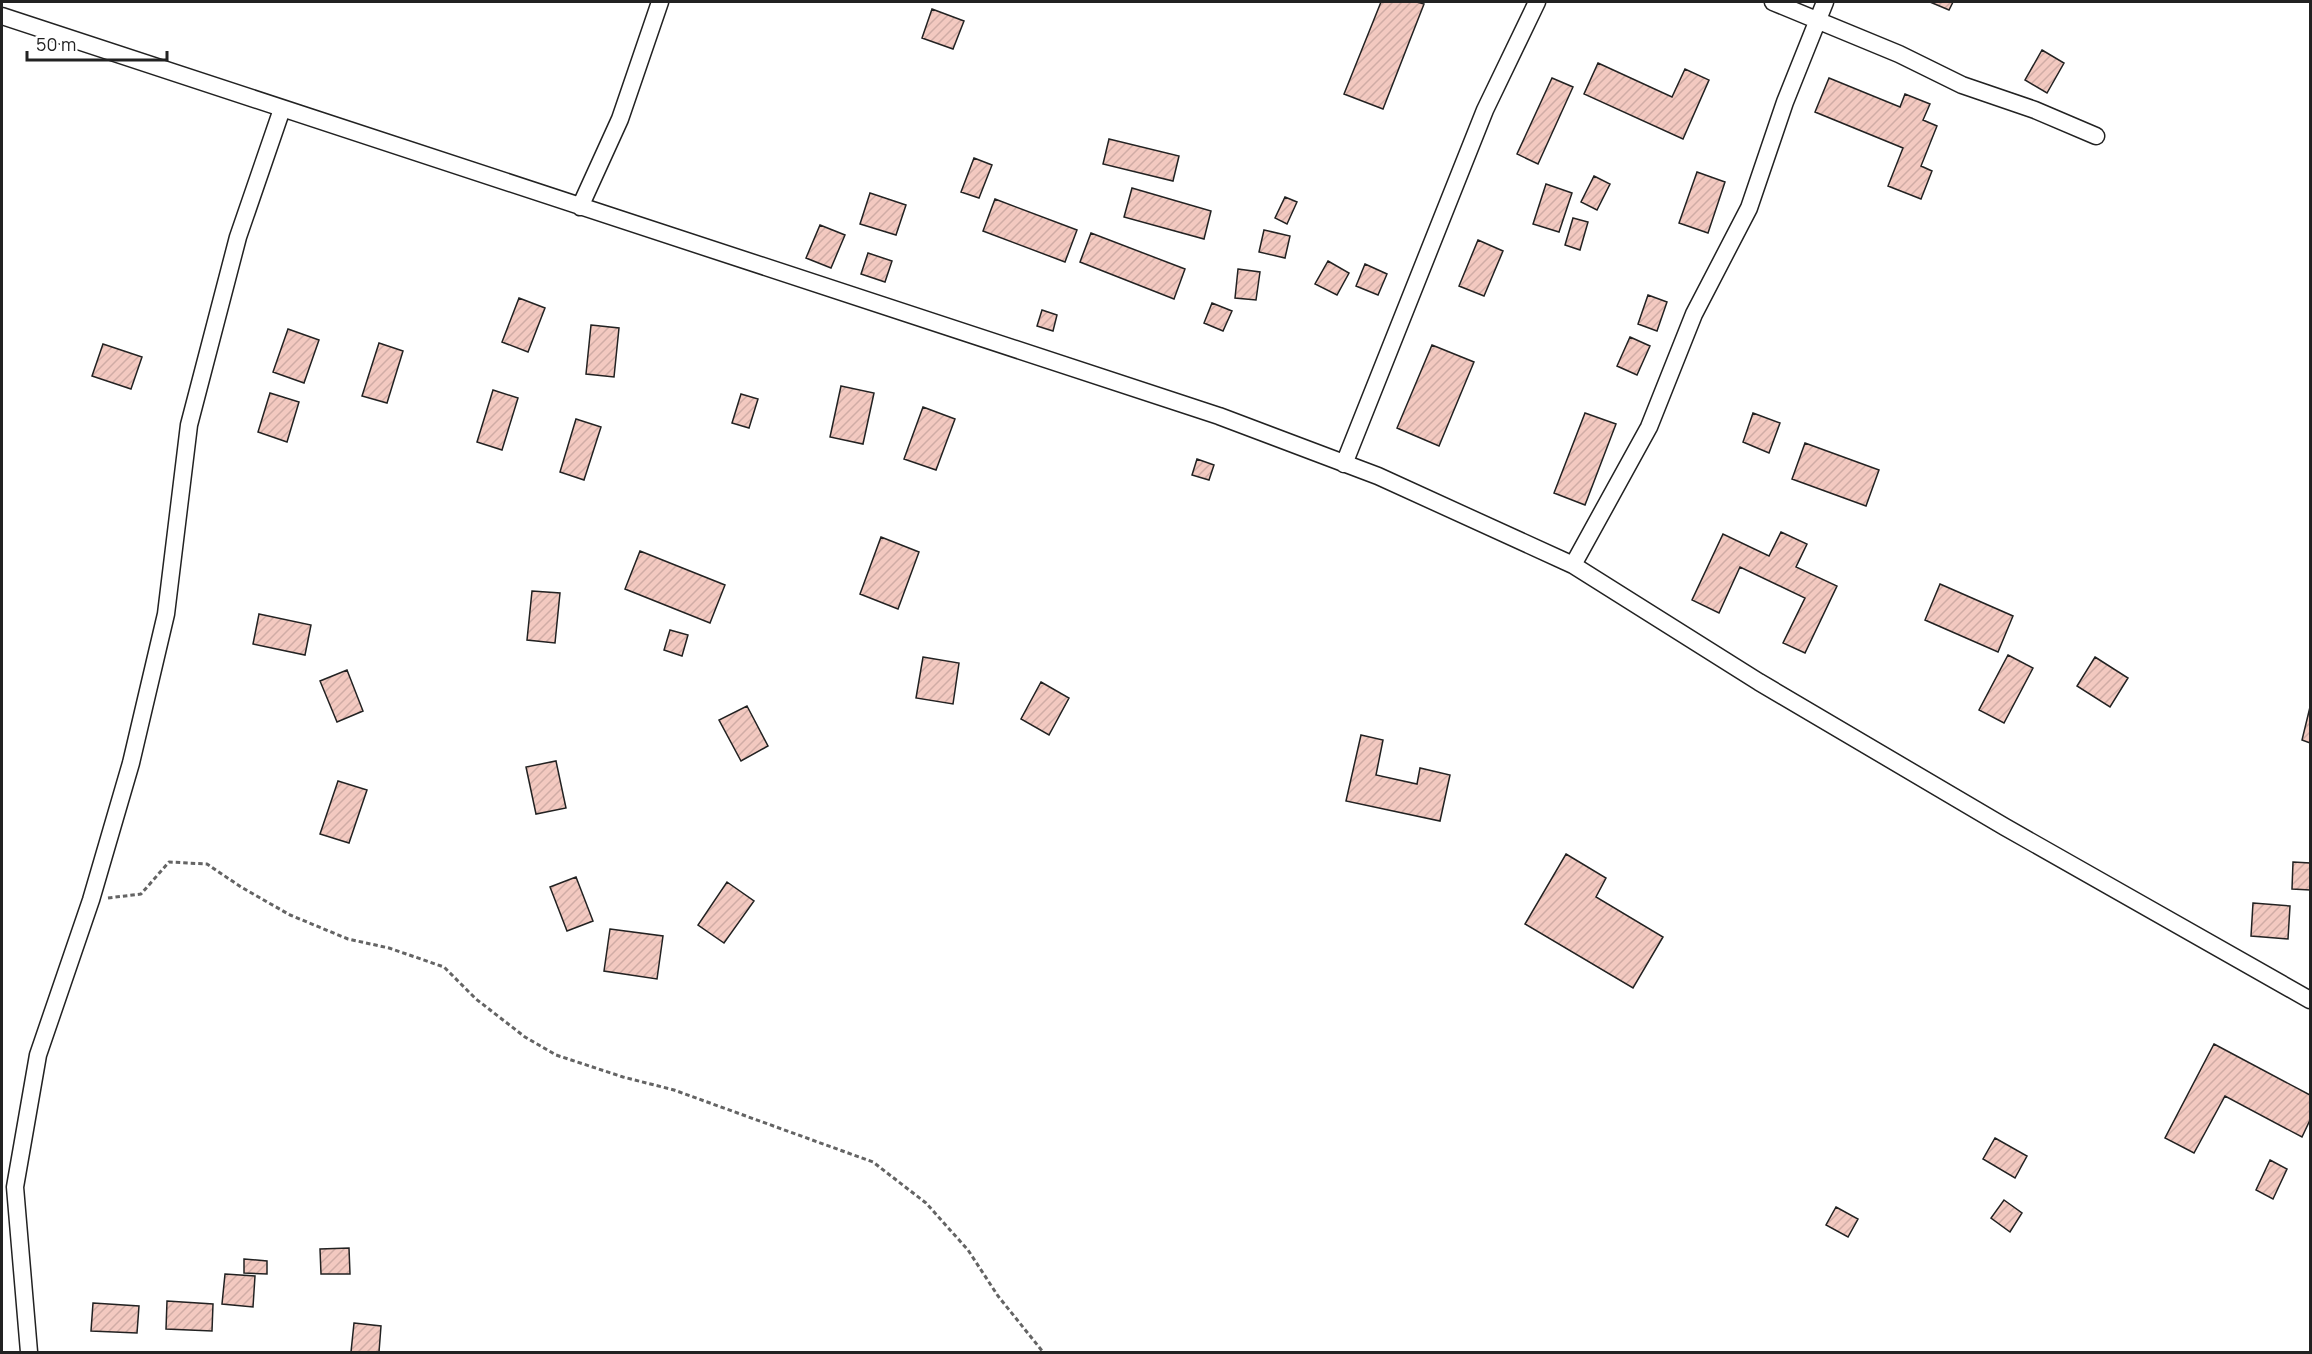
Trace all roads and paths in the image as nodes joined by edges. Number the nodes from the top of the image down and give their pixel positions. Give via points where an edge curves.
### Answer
1 (660, 2) edge
2 (1536, 2) edge
3 (1773, 2) edge
4 (1825, 2) edge
5 (2, 16) edge
6 (1817, 21) junction
7 (282, 109) junction
8 (2096, 136) dead end
9 (580, 207) junction
10 (1344, 464) junction
11 (1573, 565) junction
12 (91, 900) junction
13 (2310, 1000) edge
14 (29, 1353) edge
15 (1043, 1353) edge

1 - 9 street via 620,119
2 - 10 street via 1485,110
3 - 6 street
4 - 6 street
5 - 7 street
6 - 8 street via 1962,85
6 - 11 street via 1749,208 1694,314 1649,427
7 - 9 street
7 - 12 street via 238,237 189,425 166,614 131,763
9 - 10 street via 1219,416
10 - 11 street
11 - 13 street via 1760,682
12 - 14 street via 38,1055 15,1187
12 - 15 path via 141,894 169,862 207,864 290,915 348,939 444,967 517,1031 556,1054 684,1093 873,1162 926,1203 961,1242

